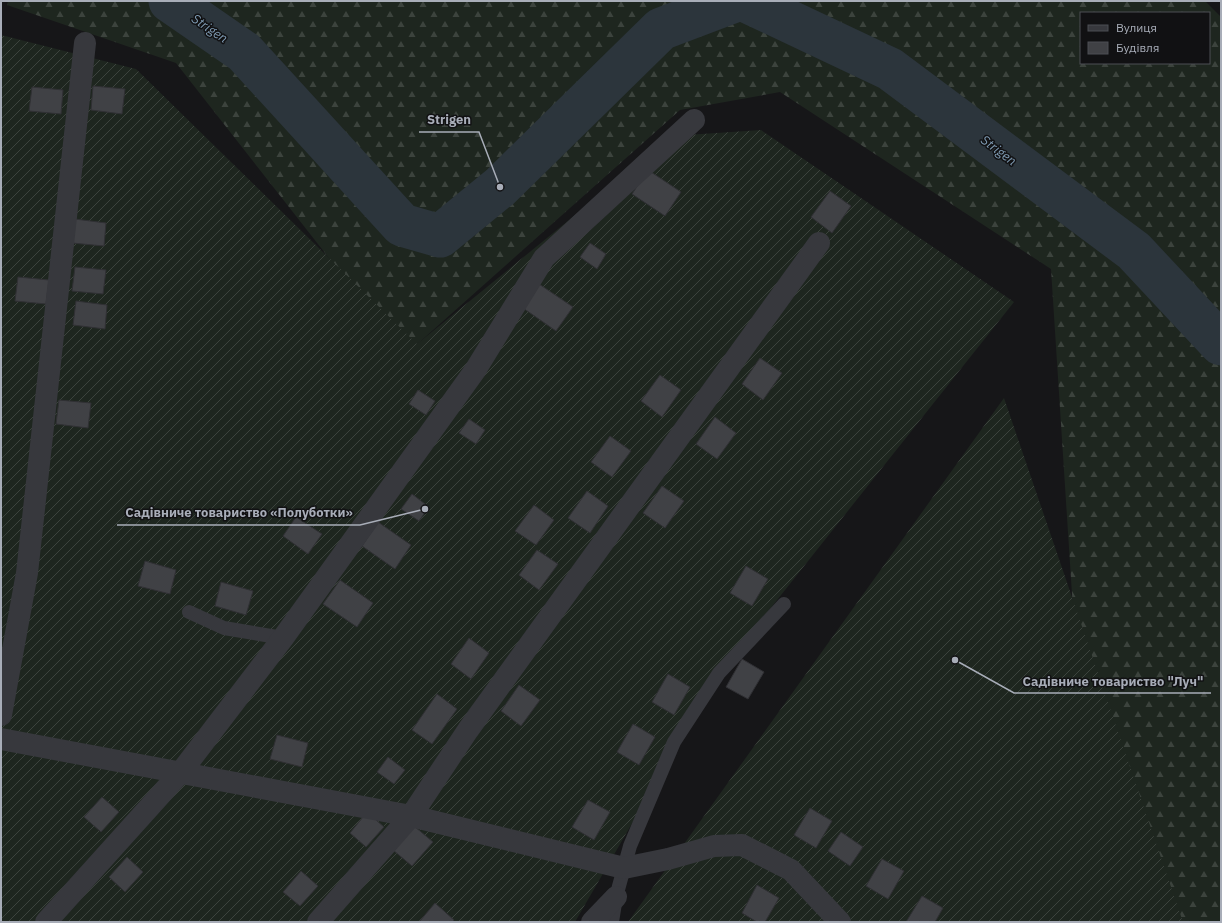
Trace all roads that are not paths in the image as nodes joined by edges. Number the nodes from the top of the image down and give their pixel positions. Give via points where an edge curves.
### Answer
1 (85, 43) dead end
2 (694, 120) dead end
3 (819, 243) dead end
4 (784, 604) dead end
5 (189, 612) dead end
6 (283, 638) junction
7 (1, 715) edge
8 (1, 739) edge
9 (181, 772) junction
10 (411, 816) junction
11 (624, 868) junction
12 (616, 897) junction
13 (46, 922) edge
14 (318, 922) edge
15 (592, 922) edge
16 (612, 922) edge
17 (840, 922) edge

1 - 7 street via 27,573
2 - 6 street via 544,258 476,369
3 - 10 street via 468,730
4 - 11 lane via 719,673 674,742 630,846
5 - 6 lane via 224,628
6 - 9 street
8 - 9 street
9 - 10 street
9 - 13 street
10 - 11 street
10 - 14 street
11 - 12 lane
11 - 17 street via 714,846 742,845 791,870
12 - 15 street
12 - 16 lane

